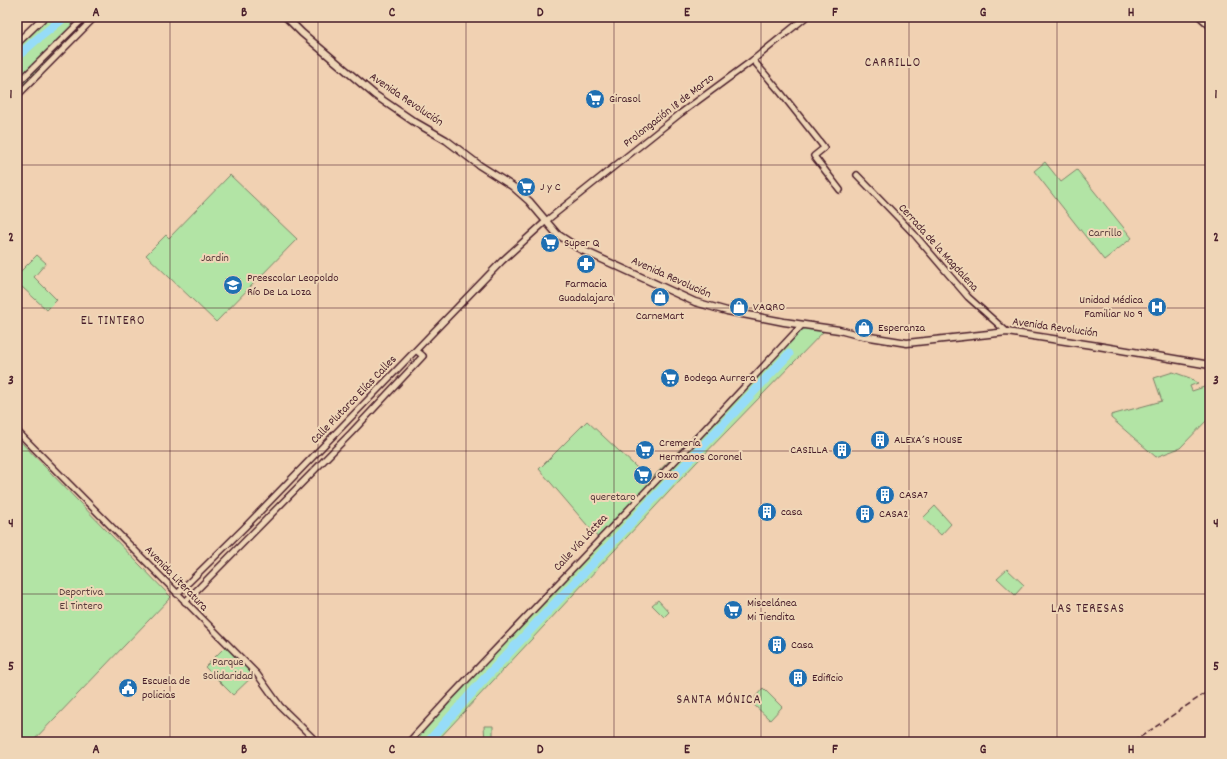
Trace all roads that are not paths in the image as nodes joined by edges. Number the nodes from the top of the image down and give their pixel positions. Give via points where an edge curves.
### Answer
1 (44, 17) edge
2 (86, 17) edge
3 (95, 17) edge
4 (286, 17) edge
5 (806, 17) edge
6 (1200, 17) edge
7 (1210, 26) edge
8 (17, 43) edge
9 (753, 60) junction
10 (17, 84) edge
11 (17, 96) edge
12 (857, 175) dead end
13 (840, 190) dead end
14 (546, 221) junction
15 (802, 325) junction
16 (1007, 332) junction
17 (417, 351) junction
18 (1210, 365) edge
19 (17, 431) edge
20 (177, 594) junction
21 (185, 602) junction
22 (317, 742) edge
23 (409, 742) edge

1 - 8 main road
2 - 10 street
3 - 11 street
4 - 14 main road, Avenida Revolución via 375,95 512,186
5 - 9 street, Prolongación 18 de Marzo
6 - 7 street
9 - 13 street via 824,146 814,156
9 - 14 street, Prolongación 18 de Marzo via 681,113
12 - 16 street, Cerrada de la Magdalena via 919,239 968,297
14 - 15 main road, Avenida Revolución via 557,234 572,245 695,302 727,311
14 - 17 street, Calle Plutarco Elías Calles via 502,261
15 - 16 main road, Avenida Revolución via 907,343
15 - 23 street, Calle Vía Láctea
16 - 18 main road, Avenida Revolución
17 - 20 street, Calle Plutarco Elías Calles
17 - 21 street, Calle Plutarco Elías Calles via 423,356
19 - 20 street, Avenida Literatura
20 - 21 street, Avenida Literatura
21 - 22 street, Avenida Literatura via 257,674 280,706

